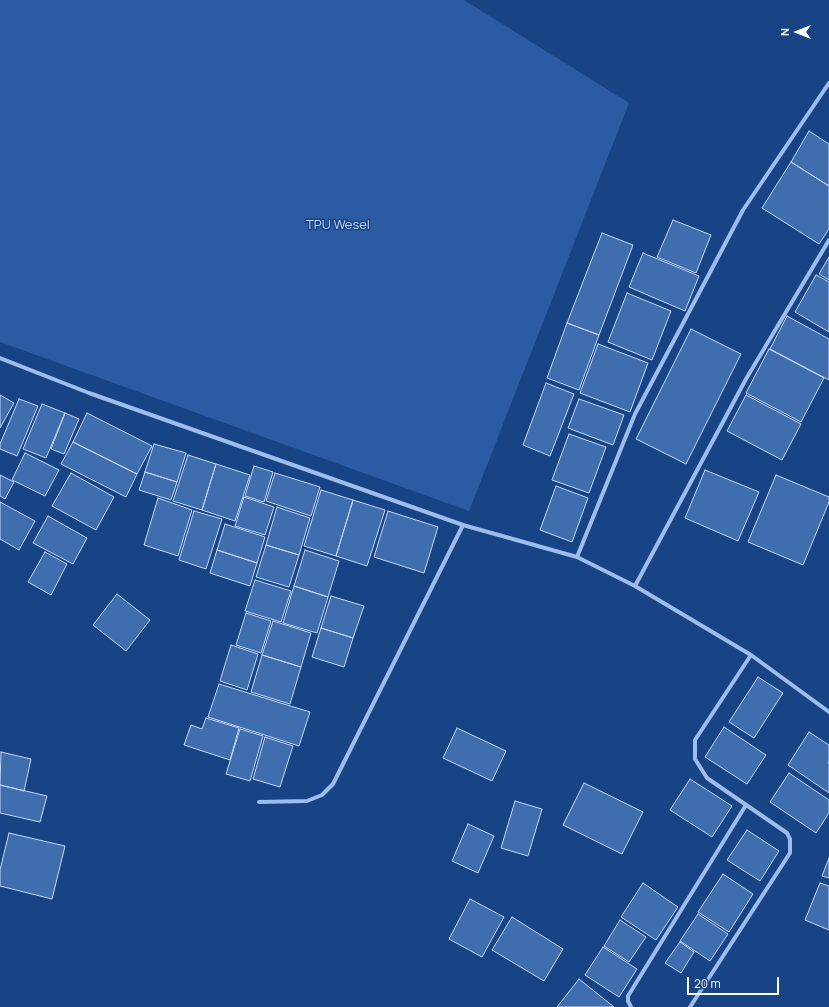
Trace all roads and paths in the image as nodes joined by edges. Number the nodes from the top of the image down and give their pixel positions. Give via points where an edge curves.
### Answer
1 (829, 83) edge
2 (829, 240) edge
3 (0, 358) edge
4 (463, 525) junction
5 (577, 557) junction
6 (635, 586) junction
7 (751, 655) junction
8 (829, 712) edge
9 (259, 802) dead end
10 (746, 805) junction
11 (631, 1007) edge
12 (690, 1007) edge

1 - 5 street via 743,210 635,414
2 - 6 street via 746,379
3 - 4 street via 97,396
4 - 5 street
4 - 9 street via 333,784 322,795 307,801
5 - 6 street
6 - 7 street
7 - 8 street
7 - 10 street via 695,740 695,759 707,778
10 - 11 street via 628,996
10 - 12 street via 786,833 790,839 790,853

